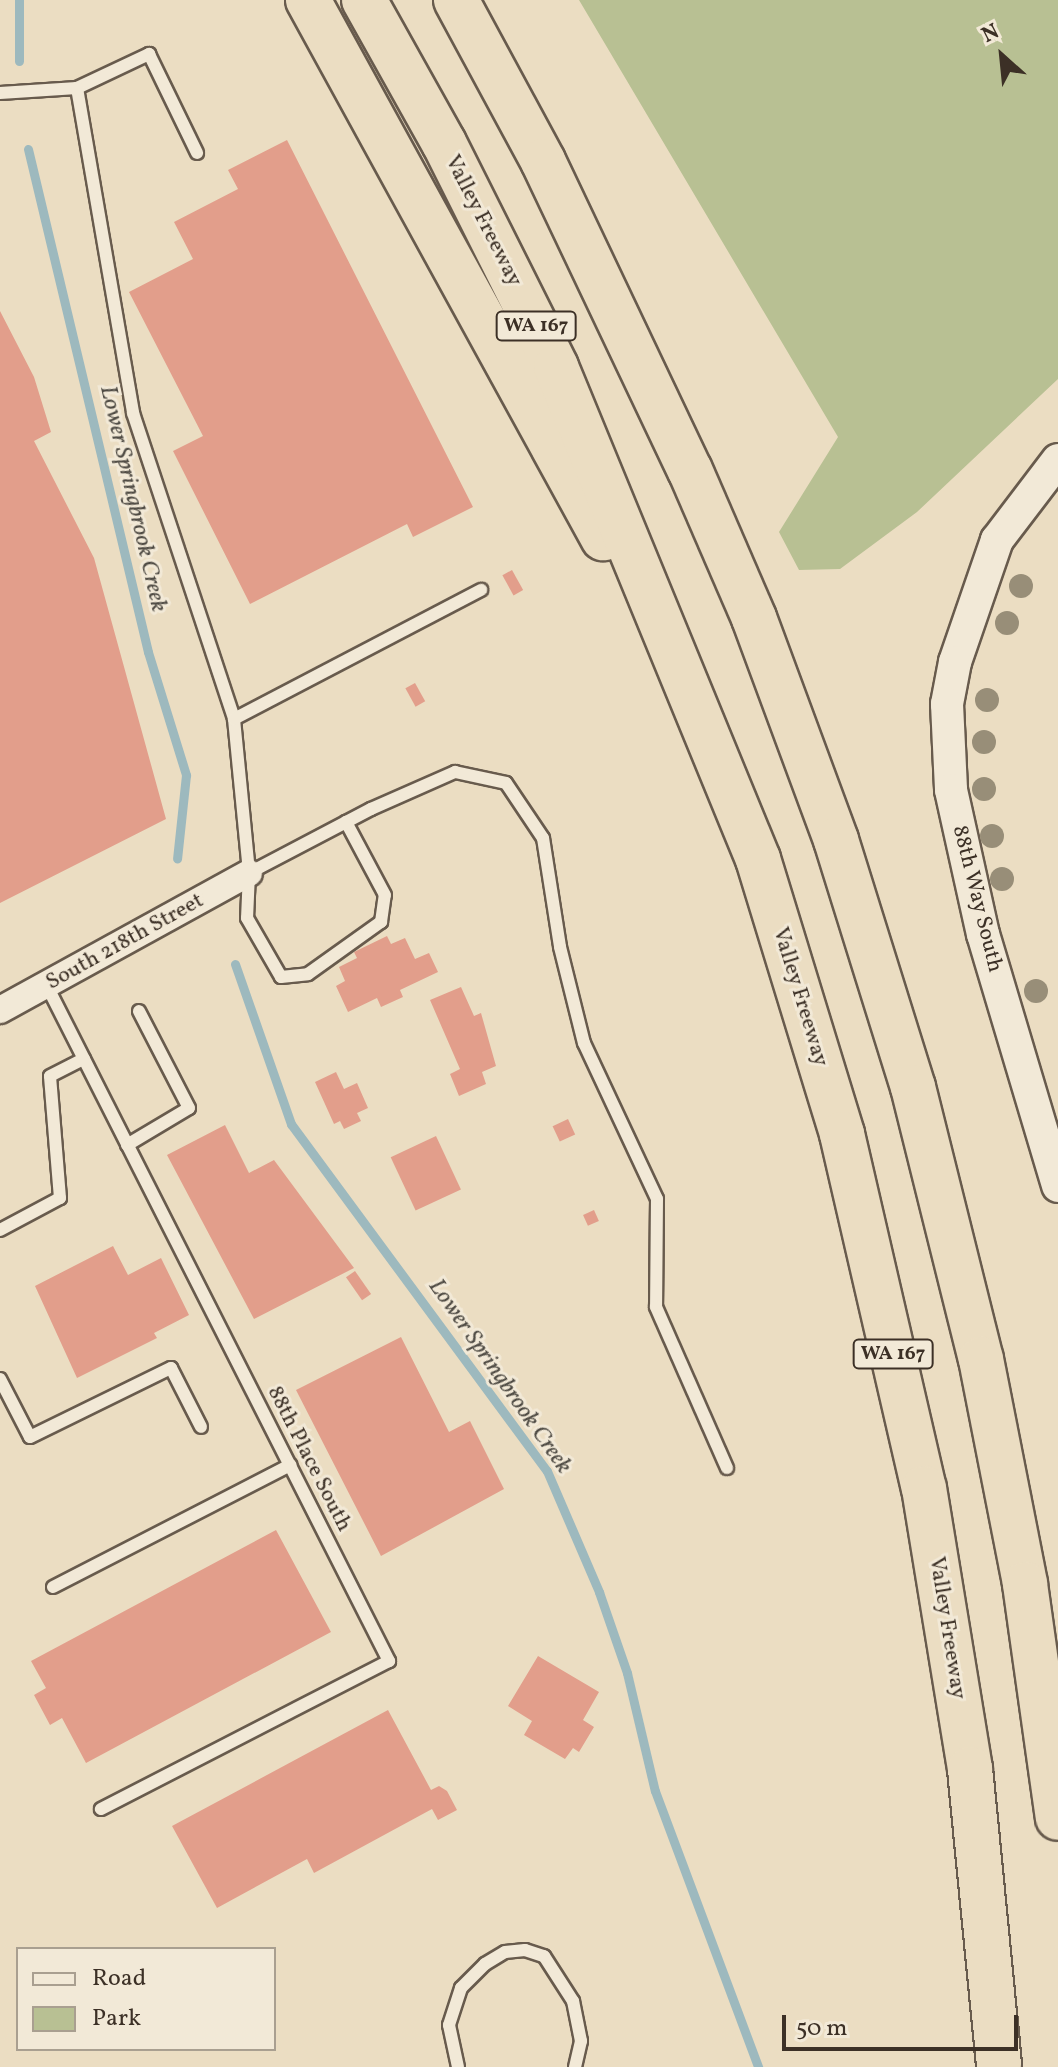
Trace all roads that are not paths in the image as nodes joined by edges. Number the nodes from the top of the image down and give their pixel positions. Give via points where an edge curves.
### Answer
1 (308, 0) edge
2 (364, 0) edge
3 (456, 0) edge
4 (484, 0) edge
5 (77, 88) junction
6 (0, 93) edge
7 (197, 153) dead end
8 (543, 161) junction
9 (1058, 460) edge
10 (481, 590) dead end
11 (679, 665) junction
12 (234, 719) junction
13 (346, 822) junction
14 (249, 873) junction
15 (47, 986) junction
16 (0, 1010) edge
17 (139, 1011) dead end
18 (84, 1059) junction
19 (127, 1145) junction
20 (1058, 1186) edge
21 (0, 1230) edge
22 (0, 1379) edge
23 (201, 1427) dead end
24 (290, 1465) junction
25 (727, 1468) dead end
26 (53, 1587) dead end
27 (101, 1809) dead end
28 (1058, 1818) edge
29 (458, 2067) edge
30 (575, 2067) edge
31 (999, 2067) edge

1 - 11 highway via 563,471
2 - 11 highway, Valley Freeway / WA 167 via 444,143 556,367
3 - 8 highway, WA 167
4 - 8 highway
5 - 6 lane
5 - 7 lane via 149,54
5 - 12 lane via 133,413
8 - 28 highway, WA 167 via 754,618 836,840 900,1043 981,1359 1025,1584
9 - 20 street, 88th Way South via 997,540 972,607 947,704 951,790 983,934
10 - 12 lane
11 - 31 highway, Valley Freeway / WA 167 via 758,859 842,1134 917,1457 970,1769
12 - 14 lane
13 - 14 lane
13 - 14 lane via 385,895 381,922 308,974 281,977 247,918
13 - 25 lane via 455,772 506,783 543,838 560,947 584,1043 657,1199 656,1307
14 - 15 street, South 218th Street
15 - 16 street, South 218th Street
15 - 18 lane, 88th Place South
17 - 19 lane via 189,1108
18 - 19 lane, 88th Place South
18 - 21 lane via 50,1076 60,1198
19 - 24 lane, 88th Place South
22 - 23 lane via 30,1437 171,1368
24 - 26 lane
24 - 27 lane, 88th Place South via 389,1661
29 - 30 lane via 449,2025 461,1988 505,1952 525,1950 544,1956 573,2001 581,2041

